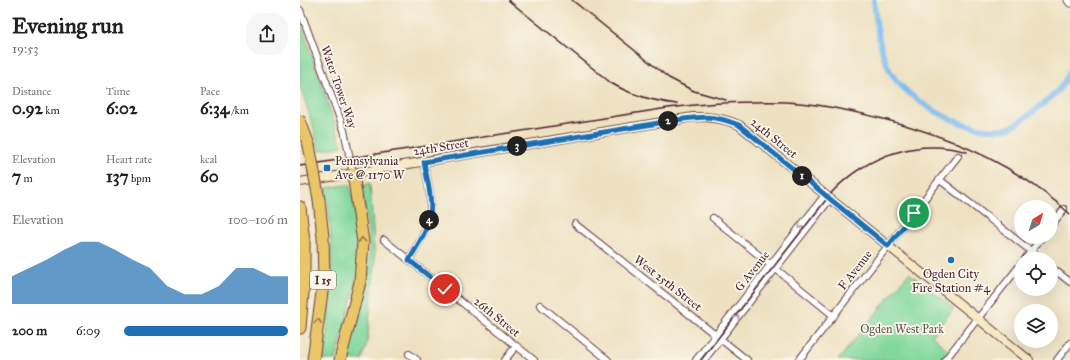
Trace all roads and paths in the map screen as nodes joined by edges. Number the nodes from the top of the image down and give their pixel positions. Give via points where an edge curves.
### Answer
1 (1068, 0) edge
2 (1070, 2) edge
3 (300, 10) edge
4 (300, 121) edge
5 (958, 156) dead end
6 (424, 162) junction
7 (352, 174) junction
8 (940, 180) junction
9 (300, 182) edge
10 (828, 197) junction
11 (300, 208) edge
12 (1064, 209) dead end
13 (1058, 217) edge
14 (713, 218) dead end
15 (575, 224) dead end
16 (384, 240) dead end
17 (1037, 244) edge
18 (888, 246) junction
19 (1031, 252) joint
20 (409, 260) junction
21 (773, 267) junction
22 (1014, 273) edge
23 (1058, 273) edge
24 (1070, 282) edge
25 (540, 305) dead end
26 (834, 316) junction
27 (978, 319) junction
28 (300, 328) edge
29 (718, 337) junction
30 (1070, 343) edge
31 (516, 346) junction
32 (409, 354) dead end
33 (313, 360) edge
34 (340, 360) edge
35 (417, 360) edge
36 (505, 360) edge
37 (534, 360) edge
38 (608, 360) edge
39 (696, 360) edge
40 (704, 360) edge
41 (747, 360) edge
42 (799, 360) edge
43 (945, 360) edge
44 (1029, 360) edge
45 (1056, 360) edge

1 - 2 street
3 - 7 street, Water Tower Way via 344,130
33 -> 4 highway, I 15, bridge via 324,278 323,237 309,145
5 - 8 street, F Avenue
6 - 7 main road, 24th Street
6 - 10 main road, 24th Street via 677,120 710,117 739,125
6 - 20 street via 430,203 429,221
7 - 9 main road, 24th Street
34 -> 7 highway via 360,282 363,242
8 - 18 street, F Avenue
8 - 19 street
10 - 18 main road, 24th Street
10 - 21 street, G Avenue
11 - 28 highway, I 15 via 304,241
12 - 13 street
14 - 21 street
15 - 29 street, West 25th Street
16 - 20 street, 26th Street
17 - 19 street
18 - 26 street, F Avenue
18 - 27 main road, 24th Street
20 - 31 street, 26th Street
21 - 26 street
21 - 29 street, G Avenue
22 - 27 street
23 - 24 street
25 - 38 street
26 - 42 street, F Avenue
27 - 43 street
27 - 44 main road, 24th Street
29 - 39 street, G Avenue
29 - 40 street, G Avenue
29 - 41 street, West 25th Street
30 - 45 street
31 - 36 street
31 - 37 street, 26th Street
32 - 35 street

